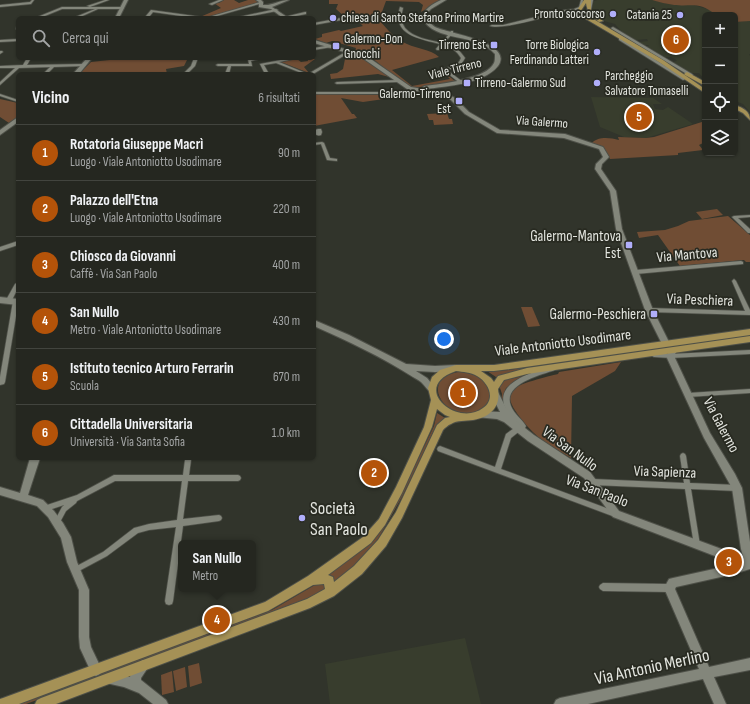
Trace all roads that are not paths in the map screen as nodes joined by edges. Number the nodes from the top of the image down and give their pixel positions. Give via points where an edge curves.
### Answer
1 (33, 0) edge
2 (108, 0) edge
3 (126, 0) edge
4 (222, 0) edge
5 (281, 0) edge
6 (287, 0) edge
7 (444, 0) edge
8 (448, 0) edge
9 (582, 0) edge
10 (587, 0) edge
11 (592, 0) edge
12 (271, 2) junction
13 (262, 3) edge
14 (211, 4) dead end
15 (0, 6) edge
16 (85, 8) junction
17 (100, 8) junction
18 (122, 8) junction
19 (401, 8) dead end
20 (581, 9) junction
21 (588, 9) junction
22 (276, 10) junction
23 (305, 13) dead end
24 (42, 16) edge
25 (80, 16) edge
26 (118, 16) edge
27 (148, 16) dead end
28 (188, 16) edge
29 (214, 16) edge
30 (217, 16) edge
31 (247, 16) edge
32 (285, 16) edge
33 (285, 16) edge
34 (291, 16) edge
35 (346, 18) dead end
36 (399, 18) junction
37 (426, 18) junction
38 (316, 24) edge
39 (598, 25) junction
40 (492, 26) dead end
41 (613, 30) junction
42 (452, 33) junction
43 (16, 40) edge
44 (0, 41) edge
45 (316, 42) edge
46 (442, 44) junction
47 (331, 46) junction
48 (316, 49) edge
49 (438, 49) dead end
50 (350, 51) junction
51 (28, 60) edge
52 (88, 60) edge
53 (195, 60) edge
54 (199, 60) edge
55 (249, 60) edge
56 (286, 60) edge
57 (276, 62) junction
58 (262, 64) junction
59 (84, 65) junction
60 (218, 65) dead end
61 (230, 65) junction
62 (251, 65) junction
63 (53, 66) junction
64 (18, 67) junction
65 (24, 67) junction
66 (0, 68) edge
67 (47, 72) edge
68 (78, 72) edge
69 (187, 72) edge
70 (191, 72) edge
71 (228, 72) edge
72 (266, 72) edge
73 (302, 72) edge
74 (313, 72) edge
75 (460, 82) junction
76 (337, 83) dead end
77 (400, 83) junction
78 (702, 83) edge
79 (0, 84) edge
80 (452, 85) junction
81 (411, 88) junction
82 (701, 88) edge
83 (429, 89) junction
84 (419, 90) junction
85 (398, 91) junction
86 (316, 92) edge
87 (443, 94) junction
88 (0, 95) edge
89 (16, 100) edge
90 (738, 105) edge
91 (738, 109) edge
92 (750, 114) edge
93 (750, 118) edge
94 (16, 121) edge
95 (0, 133) edge
96 (319, 134) dead end
97 (322, 143) junction
98 (316, 144) edge
99 (336, 160) dead end
100 (750, 216) edge
101 (750, 232) edge
102 (16, 244) edge
103 (0, 249) edge
104 (741, 263) dead end
105 (636, 272) junction
106 (734, 281) dead end
107 (0, 300) edge
108 (14, 301) edge
109 (649, 310) junction
110 (749, 313) edge
111 (316, 324) edge
112 (750, 332) edge
113 (750, 339) edge
114 (670, 350) junction
115 (750, 352) edge
116 (402, 366) junction
117 (557, 366) junction
118 (460, 368) junction
119 (0, 383) edge
120 (432, 389) junction
121 (494, 391) junction
122 (750, 391) edge
123 (688, 395) junction
124 (435, 401) junction
125 (479, 415) junction
126 (463, 417) junction
127 (521, 427) junction
128 (440, 449) dead end
129 (683, 456) dead end
130 (34, 460) edge
131 (188, 460) dead end
132 (497, 470) junction
133 (185, 478) junction
134 (238, 478) dead end
135 (593, 482) junction
136 (688, 486) junction
137 (737, 488) junction
138 (0, 491) edge
139 (24, 497) junction
140 (79, 497) junction
141 (616, 514) junction
142 (51, 515) junction
143 (219, 518) dead end
144 (179, 524) junction
145 (697, 545) junction
146 (747, 564) edge
147 (75, 570) junction
148 (312, 580) junction
149 (603, 587) dead end
150 (669, 588) junction
151 (330, 592) junction
152 (169, 602) dead end
153 (750, 664) edge
154 (144, 665) junction
155 (96, 670) junction
156 (706, 673) junction
157 (108, 679) junction
158 (140, 688) junction
159 (590, 701) edge
160 (3, 704) edge
161 (41, 704) edge
162 (162, 704) edge
163 (560, 704) edge
164 (720, 704) edge

1 - 15 street via 31,3
2 - 16 street
3 - 18 main road
4 - 14 street
5 - 12 main road
6 - 12 main road
7 - 37 main road via 427,11
8 - 37 main road via 431,10
9 - 20 street
10 - 20 main road
10 - 21 main road
11 - 21 street
12 - 13 main road
12 - 13 main road
12 - 32 main road
13 - 22 main road
13 - 29 street
13 - 30 street
16 - 17 street
16 - 24 street via 62,8
17 - 18 street
17 - 25 street
18 - 26 main road
19 - 36 street
20 - 21 main road
20 - 39 main road
20 - 40 street via 551,13 503,26
21 - 41 main road
22 - 31 street
22 - 33 main road
23 - 34 street
27 - 28 street via 152,11
35 - 38 street
36 - 37 street
36 - 46 street via 402,26 411,33
37 - 42 main road, Viale Tirreno via 426,23 431,27
39 - 41 main road
39 - 82 street
41 - 78 main road
41 - 82 main road
42 - 46 street
42 - 75 main road, Viale Tirreno via 486,44 498,57 496,66 489,72
43 - 44 street
45 - 47 main road, Via Galermo
46 - 49 street
46 - 75 street via 456,49 463,56 459,65 444,69
47 - 48 street
47 - 50 main road, Via Galermo
50 - 74 street
50 - 77 main road, Via Galermo via 371,60
51 - 65 street
52 - 59 main road
53 - 69 street
54 - 70 street
55 - 62 street
56 - 57 street
57 - 58 street
57 - 73 street
58 - 62 street
58 - 72 street
59 - 63 street
59 - 68 main road
60 - 61 street
61 - 62 street
61 - 71 street
63 - 65 street
63 - 67 street
64 - 65 street
64 - 66 street
64 - 79 street
75 - 80 main road, Viale Tirreno
75 - 83 main road, Viale Tirreno
76 - 77 street
77 - 81 main road, Via Galermo
77 - 85 street via 403,89
80 - 83 main road, Viale Tirreno via 437,90
80 - 87 main road via 443,90
81 - 83 main road, Viale Tirreno
81 - 84 main road, Via Galermo
83 - 84 main road, Via Galermo
83 - 87 main road, Via Galermo
84 - 85 street
85 - 86 street
87 - 105 main road, Via Galermo via 467,113 499,132 565,136 601,148 606,157 598,169 612,191 618,229
88 - 89 street
90 - 92 main road
91 - 93 main road
94 - 95 main road
96 - 97 street
97 - 98 street
97 - 99 street via 328,159
100 - 101 street via 734,217
102 - 103 street
104 - 105 street, Via Mantova
105 - 109 main road, Via Galermo
106 - 110 street
107 - 108 main road
108 - 119 street
109 - 110 street, Via Peschiera
109 - 114 main road, Via Galermo
111 - 116 main road
112 - 114 main road
113 - 114 main road
114 - 115 street
114 - 117 main road, Viale Antoniotto Usodimare
114 - 118 main road, Viale Antoniotto Usodimare via 494,368
114 - 123 main road, Via Galermo
116 - 118 main road
116 - 120 main road via 424,380
117 - 121 main road, Viale Antoniotto Usodimare via 506,376 498,380
117 - 127 street via 512,385 507,390 507,404
118 - 120 main road via 439,375
118 - 121 main road via 472,369 484,375
120 - 124 main road
121 - 125 main road via 491,406
121 - 127 main road via 503,410
122 - 123 street
123 - 137 main road, Via Galermo
124 - 126 main road via 446,412
124 - 148 main road via 428,427 382,522 367,540
125 - 126 main road
125 - 127 main road via 503,417
126 - 151 main road via 448,421 440,428 399,515 382,543 358,570
127 - 132 street via 508,436
127 - 135 main road, Via San Nullo via 540,444 587,474
128 - 132 street, Via San Paolo
129 - 136 street
130 - 139 main road
131 - 133 street
132 - 141 street, Via San Paolo
133 - 134 street
133 - 140 street via 114,478
133 - 144 street
135 - 136 street, Via Sapienza
135 - 141 main road, Via San Nullo
136 - 137 street, Via Sapienza
136 - 145 street
137 - 146 main road, Via Galermo
138 - 139 main road
139 - 142 main road via 40,503
140 - 142 street
140 - 142 street
141 - 145 main road, Via San Paolo
142 - 147 main road via 66,537
143 - 144 street
144 - 147 street via 136,530 106,554
144 - 152 street
145 - 146 main road, Via San Paolo
146 - 150 main road via 673,583
147 - 155 main road via 85,596 86,648
148 - 151 main road via 324,578 328,581
148 - 155 main road via 268,606
149 - 150 street
150 - 156 main road
151 - 154 main road via 310,603
153 - 156 main road, Via Antonio Merlino
154 - 157 main road
154 - 158 main road via 135,678
155 - 160 main road
156 - 159 main road, Via Antonio Merlino
156 - 164 main road
157 - 158 main road via 124,681
157 - 161 main road
158 - 162 main road
159 - 163 main road, Via Antonio Merlino

